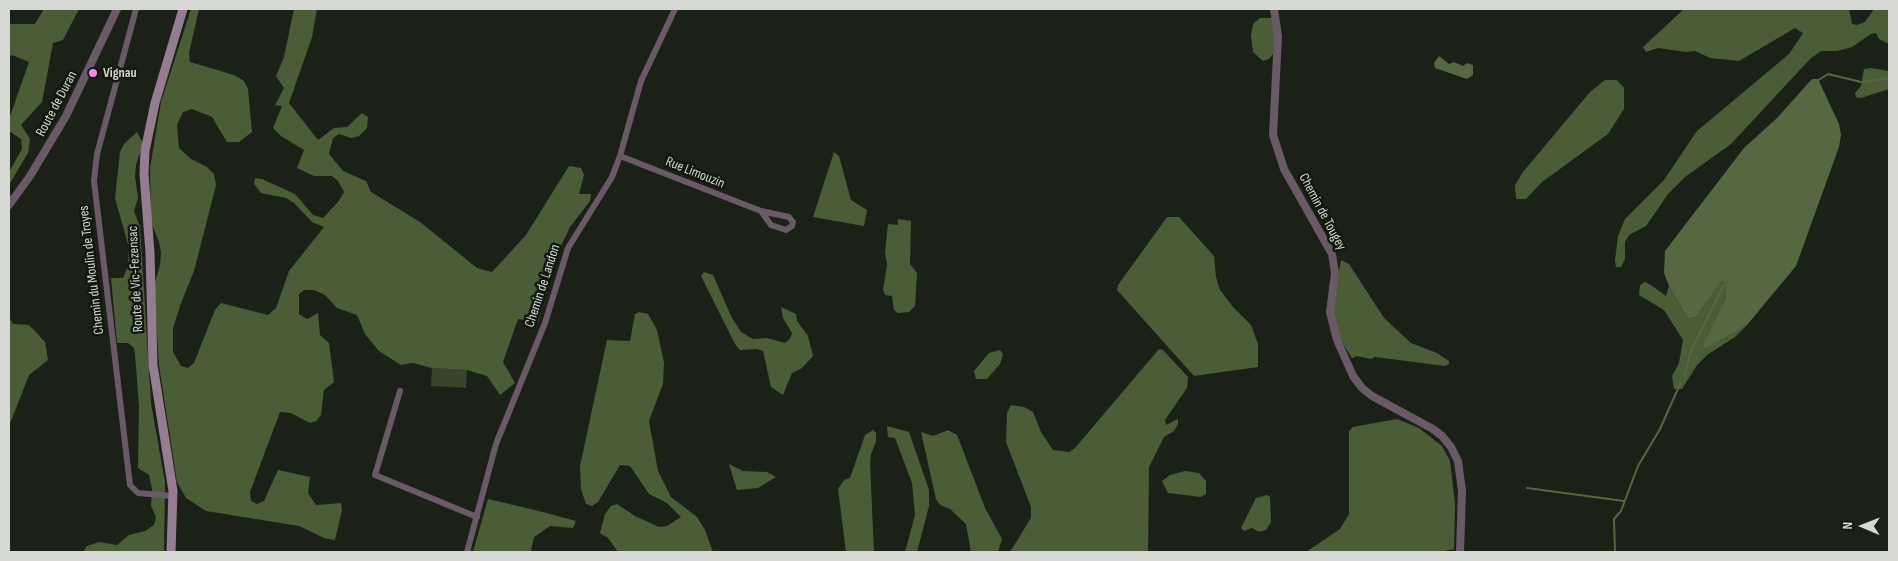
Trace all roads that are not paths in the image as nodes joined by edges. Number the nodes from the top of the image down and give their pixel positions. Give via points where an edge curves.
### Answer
1 (117, 9) edge
2 (136, 9) edge
3 (183, 9) edge
4 (675, 9) edge
5 (1274, 9) edge
6 (620, 156) junction
7 (9, 205) edge
8 (761, 211) junction
9 (400, 391) dead end
10 (173, 496) junction
11 (476, 517) junction
12 (171, 552) edge
13 (467, 552) edge
14 (1460, 552) edge

1 - 7 street, Route de Duran via 66,116
2 - 10 street, Chemin du Moulin de Troyes via 97,154 94,181 130,485 138,493
3 - 10 main road, Route de Vic-Fezensac via 154,103 144,174 153,365
4 - 6 street, Chemin de Landon via 640,81
5 - 14 street, Chemin de Tougey via 1278,36 1273,135 1284,169 1332,254 1335,273 1330,312 1337,340 1362,388 1433,429 1451,447 1458,461 1462,491
6 - 8 street, Rue Limouzin
6 - 11 street, Chemin de Landon via 602,195 568,248 542,332 502,426
8 - 8 street, Rue Limouzin via 771,225 786,230 792,226 789,217
9 - 11 street via 375,475
10 - 12 main road, Route de Vic-Fezensac
11 - 13 street, Chemin de Landon

